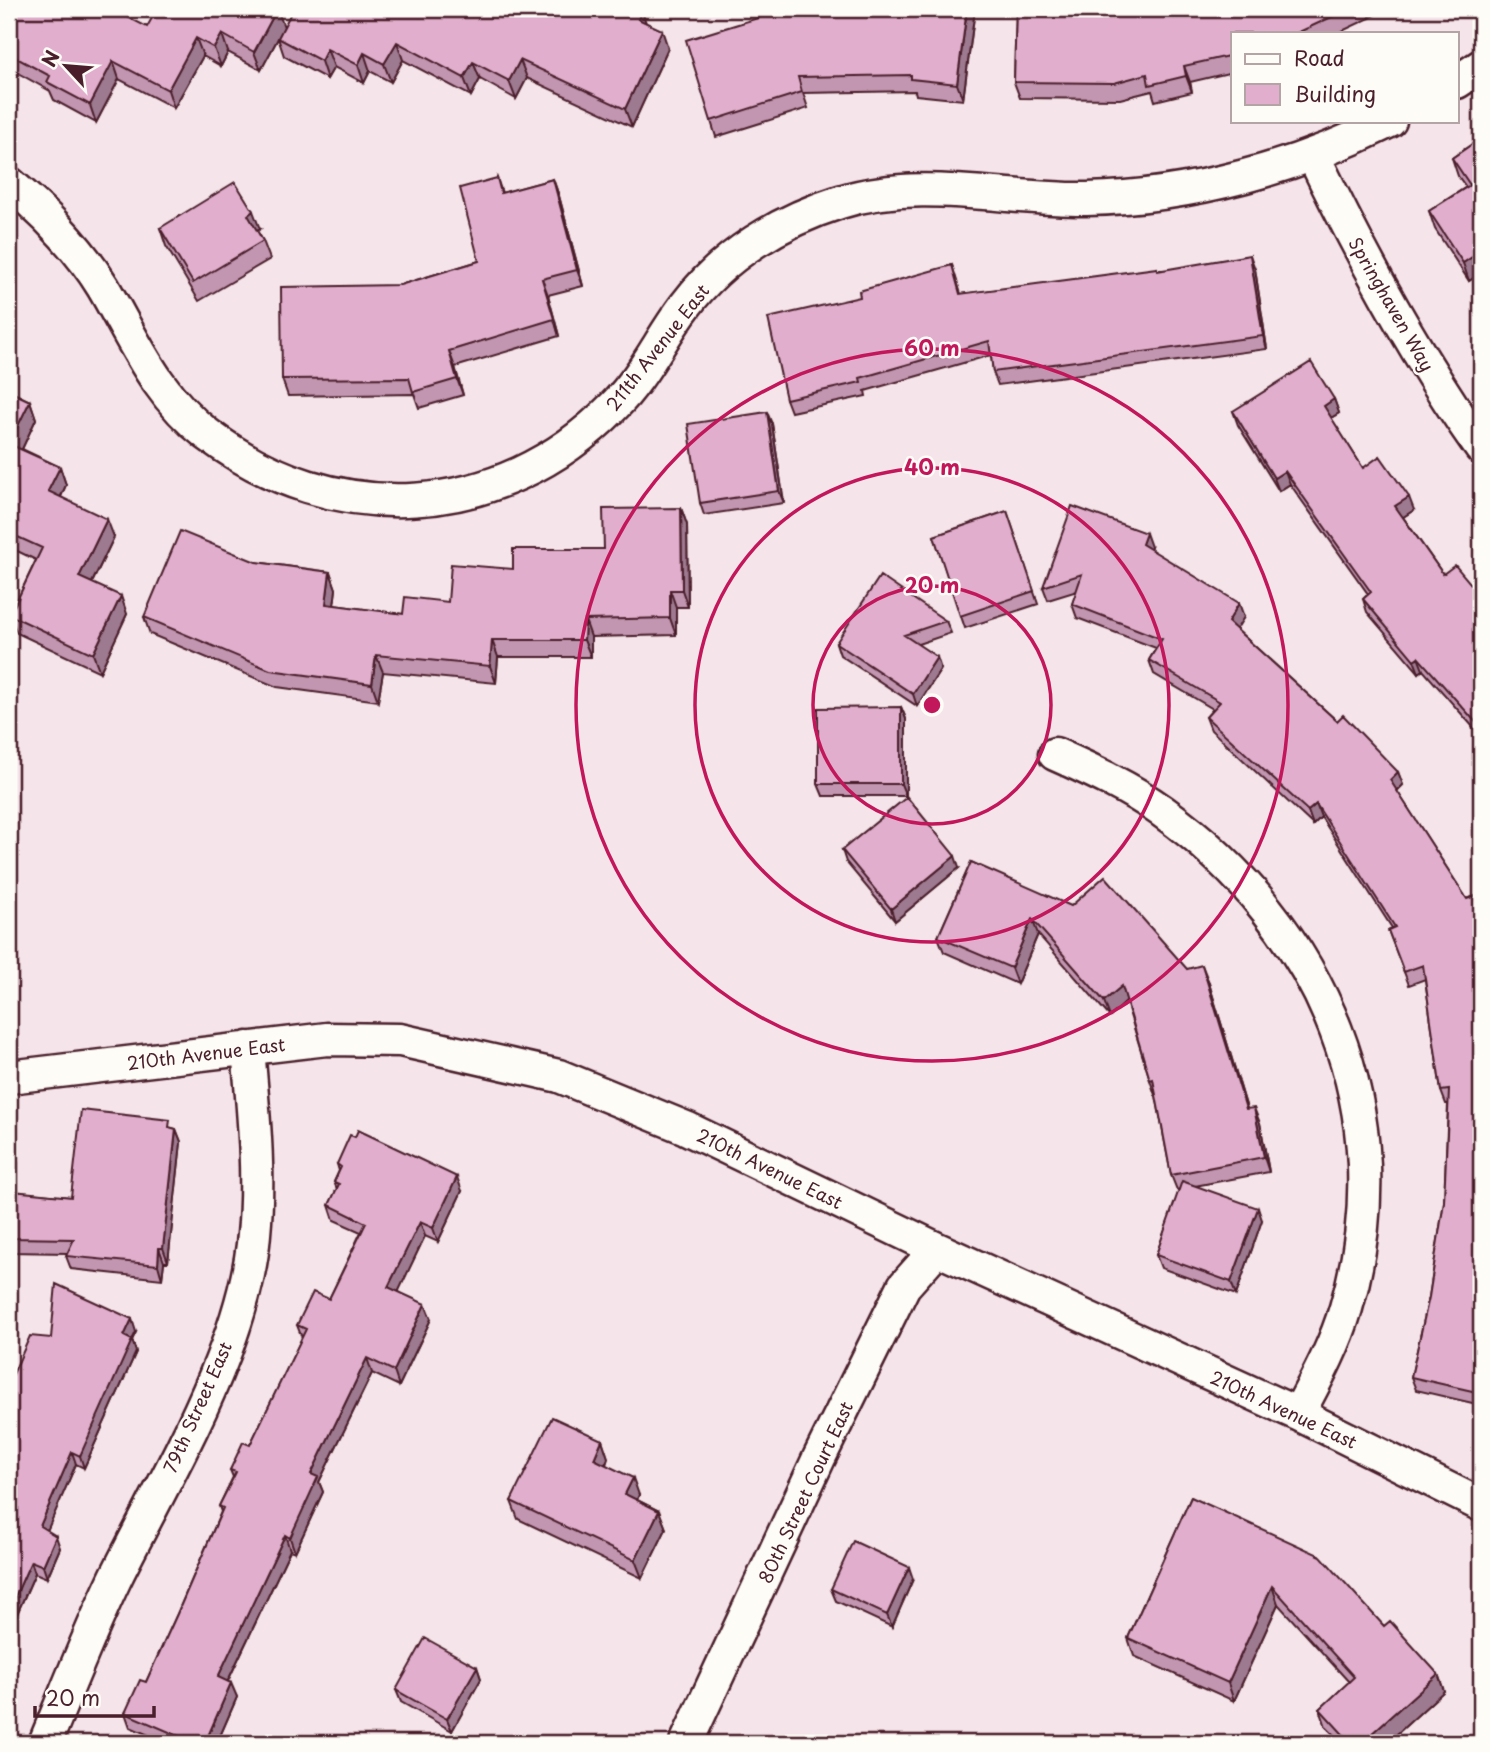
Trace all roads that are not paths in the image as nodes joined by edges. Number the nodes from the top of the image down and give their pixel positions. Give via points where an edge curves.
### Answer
1 (1481, 66) edge
2 (1458, 81) edge
3 (1388, 122) edge
4 (1313, 155) junction
5 (9, 183) edge
6 (1481, 448) edge
7 (1055, 754) dead end
8 (248, 1048) junction
9 (9, 1077) edge
10 (937, 1249) junction
11 (1298, 1414) junction
12 (1481, 1506) edge
13 (45, 1743) edge
14 (687, 1743) edge

1 - 2 street
3 - 4 street, 211th Avenue East
4 - 5 street, 211th Avenue East via 1191,188 1091,199 896,191 809,211 758,238 721,267 685,305 616,405 581,437 547,460 490,486 444,497 397,501 334,495 299,485 251,464 204,432 145,366 101,284 68,238
4 - 6 street, Springhaven Way via 1390,307
7 - 11 street via 1161,810 1240,877 1294,944 1324,998 1343,1046 1358,1105 1365,1165 1362,1234 1347,1308
8 - 9 street, 210th Avenue East
8 - 10 street, 210th Avenue East via 327,1039 400,1040 559,1076 686,1128
8 - 13 street, 79th Street East via 255,1128 254,1235 239,1309 208,1391 106,1599
10 - 11 street, 210th Avenue East
10 - 14 street, 80th Street Court East via 904,1286
11 - 12 street, 210th Avenue East

